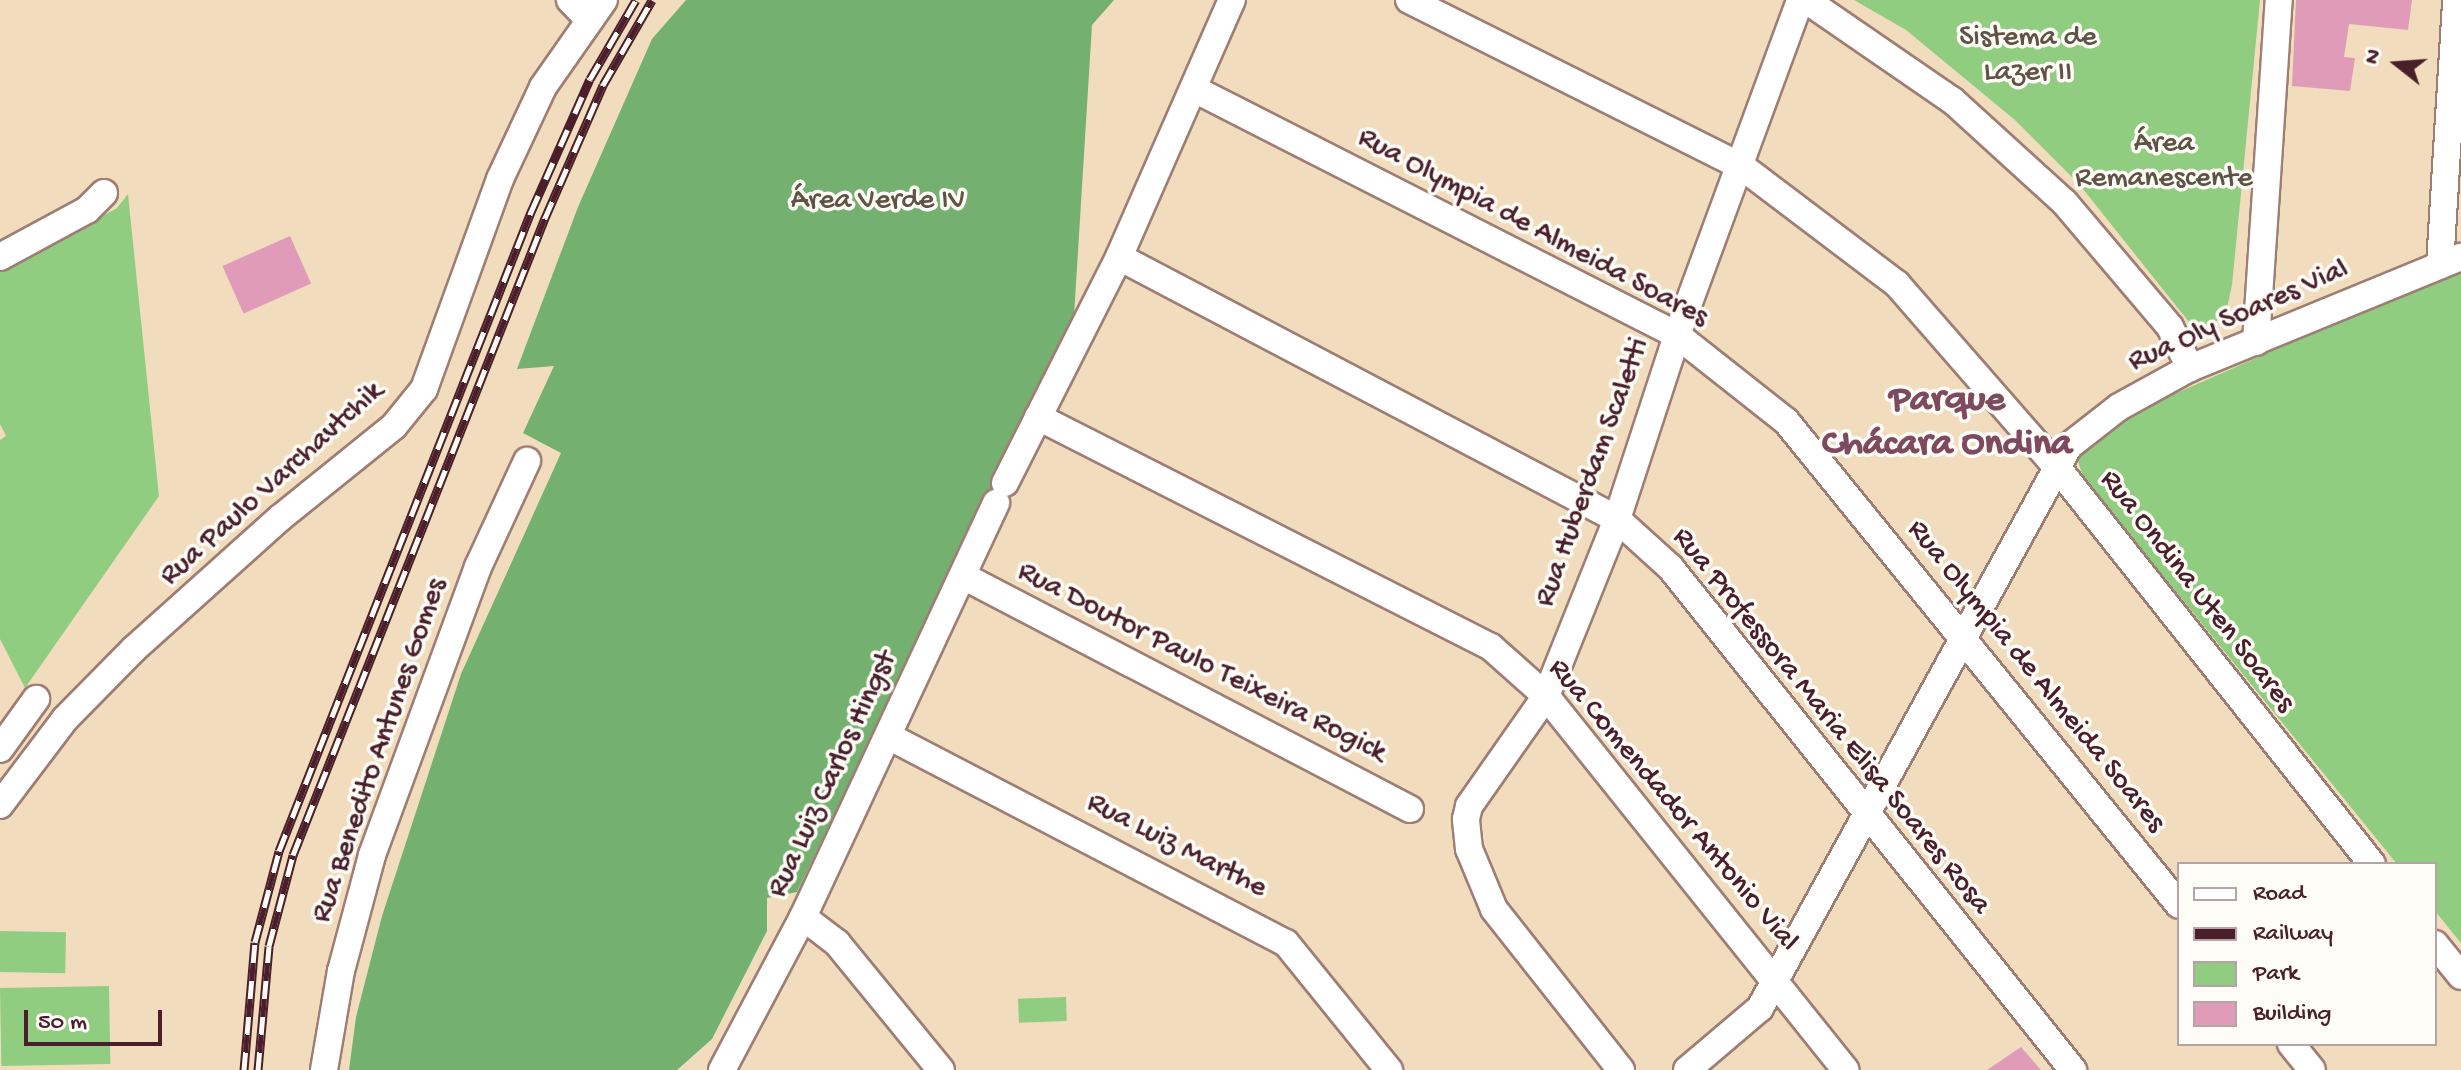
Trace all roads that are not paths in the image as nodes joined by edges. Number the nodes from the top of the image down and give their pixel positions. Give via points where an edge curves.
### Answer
1 (570, 0) edge
2 (1232, 0) edge
3 (1409, 0) edge
4 (1803, 0) edge
5 (2279, 0) edge
6 (2456, 0) edge
7 (597, 10) edge
8 (1194, 89) junction
9 (1741, 166) junction
10 (104, 193) dead end
11 (0, 257) edge
12 (1119, 257) junction
13 (2451, 261) edge
14 (1677, 335) junction
15 (2256, 342) junction
16 (2190, 368) junction
17 (1038, 417) junction
18 (527, 461) dead end
19 (2056, 466) junction
20 (1617, 519) junction
21 (963, 576) junction
22 (1964, 638) junction
23 (1546, 696) junction
24 (36, 699) dead end
25 (890, 737) junction
26 (0, 749) edge
27 (28, 762) junction
28 (0, 769) edge
29 (0, 805) edge
30 (1410, 809) dead end
31 (1865, 814) junction
32 (2370, 862) edge
33 (2177, 903) edge
34 (803, 917) junction
35 (2437, 946) edge
36 (2461, 976) edge
37 (1775, 981) junction
38 (2293, 1046) edge
39 (324, 1070) edge
40 (722, 1070) edge
41 (941, 1070) edge
42 (1389, 1070) edge
43 (1621, 1070) edge
44 (1687, 1070) edge
45 (1846, 1070) edge
46 (2073, 1070) edge
47 (2312, 1070) edge

1 - 7 street
2 - 8 street, Rua Luiz Carlos Hingst
3 - 9 street, Rua Ondina Uten Soares
4 - 9 street, Rua Huberdam Scaletti
4 - 16 street via 1953,101 2065,203 2170,327
5 - 15 street
6 - 13 street
7 - 27 street, Rua Paulo Varchavtchik via 543,87 500,179 424,389 394,426 280,518 134,649
8 - 12 street, Rua Luiz Carlos Hingst
8 - 14 street, Rua Olympia de Almeida Soares
9 - 14 street, Rua Huberdam Scaletti
9 - 19 street, Rua Ondina Uten Soares via 1897,284
10 - 11 street via 87,210
12 - 17 street, Rua Luiz Carlos Hingst
12 - 20 street, Rua Professora Maria Elisa Soares Rosa via 1603,507
13 - 15 street, Rua Oly Soares Vial
14 - 20 street, Rua Huberdam Scaletti
14 - 22 street, Rua Olympia de Almeida Soares via 1786,421
15 - 16 street, Rua Oly Soares Vial
16 - 19 street, Rua Oly Soares Vial via 2093,424
17 - 21 street, Rua Luiz Carlos Hingst
17 - 23 street, Rua Comendador Antonio Vial via 1491,647
18 - 39 street, Rua Benedito Antunes Gomes via 478,567 372,855 341,971
19 - 22 street, Rua Oly Soares Vial
19 - 32 street, Rua Ondina Uten Soares
20 - 23 street, Rua Huberdam Scaletti
20 - 31 street, Rua Professora Maria Elisa Soares Rosa via 1670,567
21 - 25 street, Rua Luiz Carlos Hingst
21 - 30 street, Rua Doutor Paulo Teixeira Rogick
22 - 31 street, Rua Oly Soares Vial
22 - 33 street, Rua Olympia de Almeida Soares
23 - 37 street, Rua Comendador Antonio Vial
23 - 43 street, Rua Huberdam Scaletti via 1469,806 1465,830 1494,909
24 - 26 street
25 - 34 street, Rua Luiz Carlos Hingst
25 - 42 street, Rua Luiz Marthe via 1286,943
27 - 28 street
27 - 29 street, Rua Paulo Varchavtchik
31 - 37 street, Rua Oly Soares Vial
31 - 46 street, Rua Professora Maria Elisa Soares Rosa
34 - 40 street, Rua Luiz Carlos Hingst
34 - 41 street via 837,943
35 - 36 street
37 - 44 street, Rua Oly Soares Vial via 1760,1008
37 - 45 street, Rua Comendador Antonio Vial
38 - 47 street

